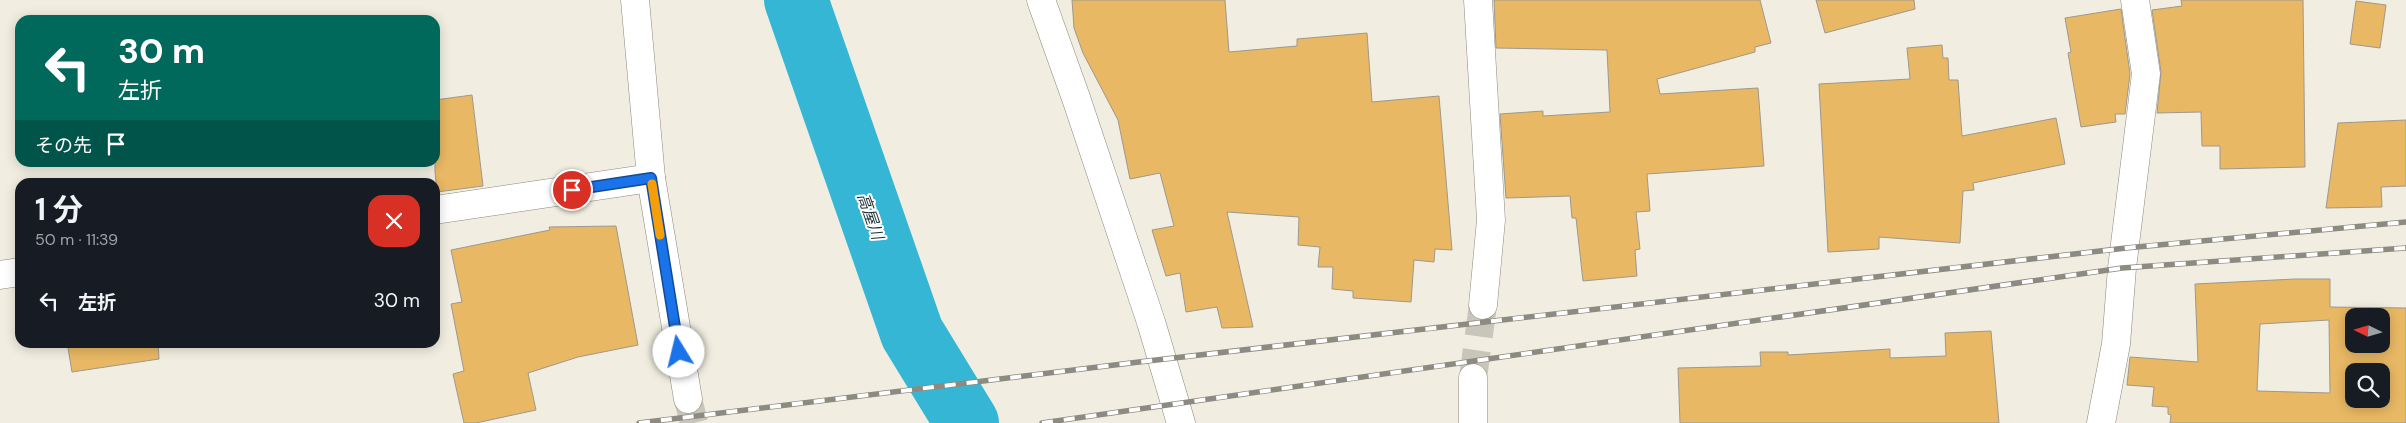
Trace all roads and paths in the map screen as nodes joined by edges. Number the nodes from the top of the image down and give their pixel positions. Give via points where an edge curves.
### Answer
1 (635, 0) edge
2 (1041, 0) edge
3 (1478, 0) edge
4 (2136, 0) edge
5 (651, 178) junction
6 (440, 209) edge
7 (15, 273) edge
8 (0, 275) edge
9 (1483, 305) tunnel mouth
10 (1472, 378) tunnel mouth
11 (688, 399) tunnel mouth
12 (1181, 423) edge
13 (1473, 423) edge
14 (2101, 423) edge

1 - 5 street
2 - 12 street via 1151,322
3 - 9 street via 1491,220
4 - 14 street via 2146,74 2116,344
5 - 6 street
5 - 11 street
7 - 8 street
10 - 13 street

